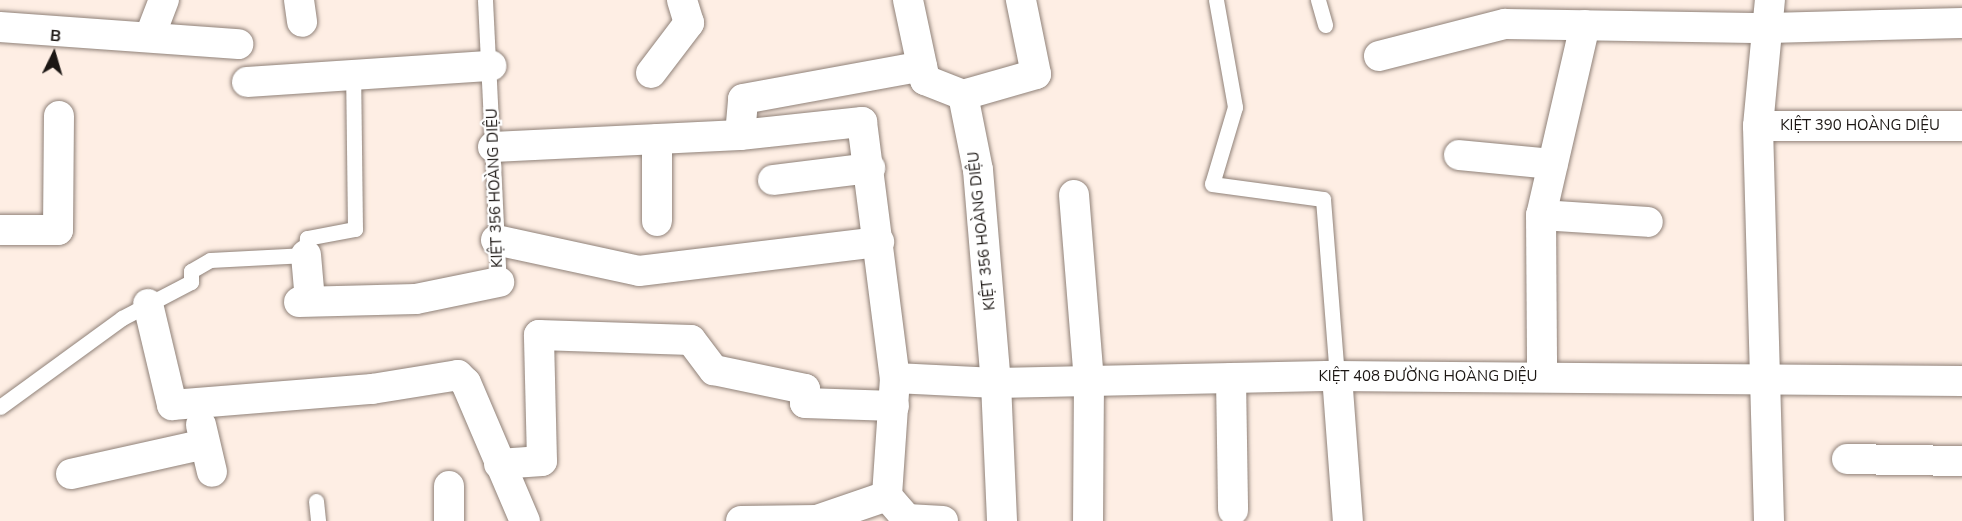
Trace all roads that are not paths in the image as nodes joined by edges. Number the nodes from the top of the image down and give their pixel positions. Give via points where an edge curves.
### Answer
1 (164, 0) edge
2 (485, 0) edge
3 (682, 0) edge
4 (908, 0) edge
5 (1021, 0) edge
6 (1216, 0) edge
7 (1318, 0) edge
8 (1505, 12) edge
9 (1770, 14) edge
10 (1962, 23) edge
11 (1325, 25) dead end
12 (1585, 25) junction
13 (0, 27) edge
14 (150, 36) junction
15 (238, 44) dead end
16 (1379, 56) dead end
17 (491, 66) junction
18 (922, 66) junction
19 (651, 73) dead end
20 (353, 75) junction
21 (247, 82) dead end
22 (963, 95) junction
23 (59, 116) dead end
24 (1758, 126) junction
25 (1962, 126) edge
26 (740, 135) junction
27 (657, 139) junction
28 (493, 147) junction
29 (1459, 155) dead end
30 (1553, 164) junction
31 (870, 168) junction
32 (773, 180) dead end
33 (1074, 195) dead end
34 (1541, 215) junction
35 (657, 221) dead end
36 (1648, 222) dead end
37 (0, 230) edge
38 (496, 240) junction
39 (879, 242) junction
40 (306, 255) junction
41 (499, 282) joint
42 (148, 304) junction
43 (1337, 376) junction
44 (1542, 377) junction
45 (1231, 378) junction
46 (1768, 379) junction
47 (1089, 381) junction
48 (1962, 381) edge
49 (996, 383) junction
50 (894, 392) junction
51 (196, 404) junction
52 (0, 407) edge
53 (1847, 459) dead end
54 (1962, 461) edge
55 (499, 464) junction
56 (71, 474) dead end
57 (449, 486) dead end
58 (887, 496) junction
59 (316, 501) dead end
60 (1233, 510) dead end
61 (817, 520) edge
62 (318, 521) edge
63 (449, 521) edge
64 (525, 521) edge
65 (741, 521) edge
66 (933, 521) edge
67 (943, 521) edge
68 (1002, 521) edge
69 (1088, 521) edge
70 (1348, 521) edge
71 (1769, 521) edge

1 - 14 street
2 - 17 lane, KIỆT 356 HOÀNG DIỆU
3 - 19 street via 689,23
4 - 18 street
5 - 22 street via 1036,74
6 - 43 lane via 1236,108 1212,184 1323,199
7 - 11 lane
8 - 12 street
8 - 16 street
9 - 10 street
9 - 12 street
9 - 24 street
12 - 30 street
13 - 14 street
14 - 15 street
17 - 20 street
17 - 28 lane, KIỆT 356 HOÀNG DIỆU
18 - 22 street via 925,80
18 - 26 street via 743,99
20 - 21 street
20 - 40 lane via 355,229 307,238
22 - 49 street, KIỆT 356 HOÀNG DIỆU via 978,170
23 - 37 street via 58,230
24 - 25 street, KIỆT 390 HOÀNG DIỆU
24 - 46 street
26 - 27 street
26 - 31 street via 861,122
27 - 28 street
27 - 35 street
28 - 38 lane, KIỆT 356 HOÀNG DIỆU
29 - 30 street
30 - 34 street
31 - 32 street
31 - 39 street
33 - 47 street
34 - 36 street
34 - 44 street
38 - 39 street via 639,271
38 - 41 lane, KIỆT 356 HOÀNG DIỆU
39 - 50 street
40 - 41 street, KIỆT 356 HOÀNG DIỆU via 304,301 416,299
40 - 42 lane via 210,260 191,271 191,282
42 - 51 street via 172,405
42 - 52 lane via 122,318
43 - 44 street, KIỆT 408 ĐƯỜNG HOÀNG DIỆU
43 - 45 street, KIỆT 408 ĐƯỜNG HOÀNG DIỆU
43 - 70 street
44 - 46 street, KIỆT 408 ĐƯỜNG HOÀNG DIỆU
45 - 47 street, KIỆT 408 ĐƯỜNG HOÀNG DIỆU
45 - 60 street
46 - 48 street, KIỆT 408 ĐƯỜNG HOÀNG DIỆU
46 - 71 street
47 - 49 street, KIỆT 408 ĐƯỜNG HOÀNG DIỆU
47 - 69 street
49 - 50 street, KIỆT 408 ĐƯỜNG HOÀNG DIỆU
49 - 68 street, KIỆT 356 HOÀNG DIỆU
50 - 55 street, KIỆT 408 ĐƯỜNG HOÀNG DIỆU via 805,403 805,389 714,370 691,340 539,335 542,461
50 - 58 street
51 - 55 street via 372,389 458,375 466,383
51 - 56 street via 208,458
53 - 54 street
55 - 64 street
57 - 63 street
58 - 61 street
58 - 66 street via 907,519
59 - 62 lane
61 - 65 street
66 - 67 street

